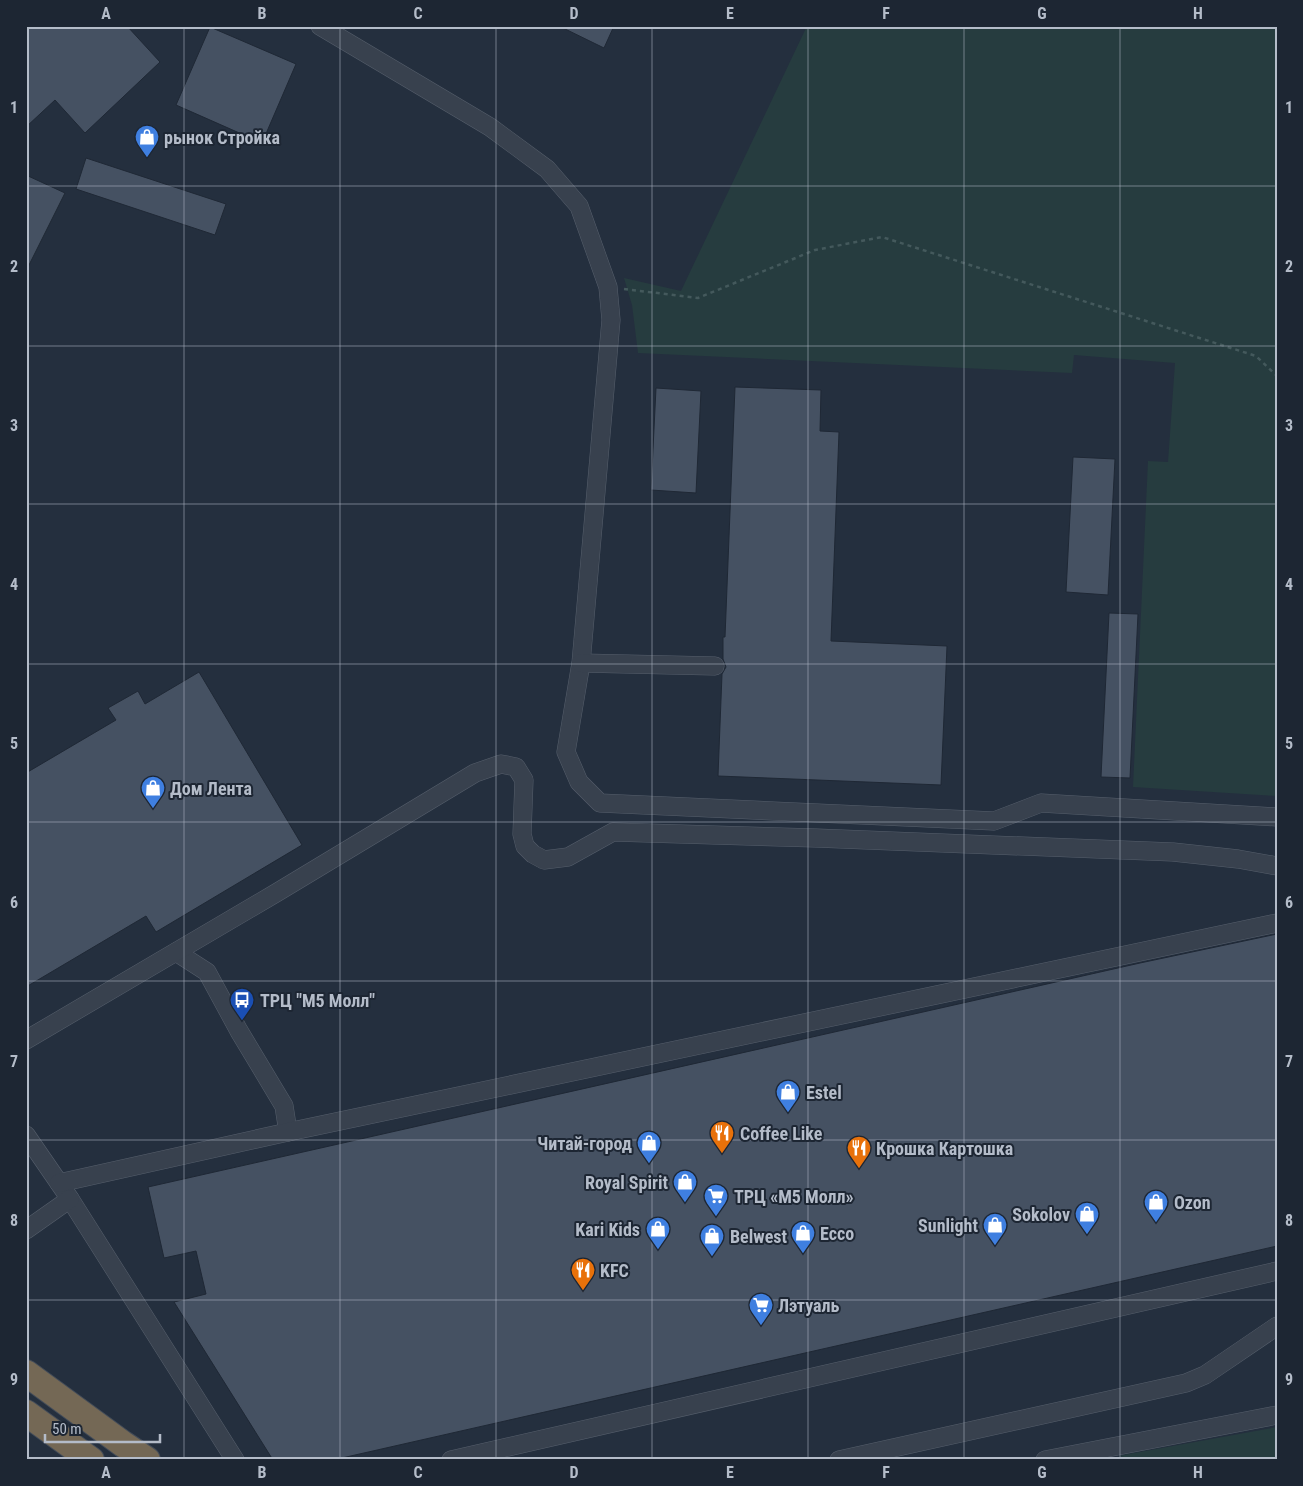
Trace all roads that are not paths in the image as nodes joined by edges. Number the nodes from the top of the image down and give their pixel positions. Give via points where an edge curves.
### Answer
1 (320, 26) edge
2 (581, 662) junction
3 (715, 666) dead end
4 (1277, 816) edge
5 (1277, 866) edge
6 (1277, 923) edge
7 (176, 952) junction
8 (26, 1040) edge
9 (288, 1132) junction
10 (26, 1135) edge
11 (59, 1183) junction
12 (70, 1199) junction
13 (26, 1230) edge
14 (1277, 1271) edge
15 (1277, 1326) edge
16 (26, 1373) edge
17 (26, 1413) edge
18 (1277, 1415) edge
19 (91, 1460) edge
20 (147, 1460) edge
21 (235, 1460) edge
22 (451, 1460) edge
23 (839, 1460) edge
24 (1045, 1460) edge

1 - 2 street via 490,127 547,169 579,206 608,287 611,320
2 - 3 street
2 - 4 street via 566,752 579,782 600,803 994,821 1041,803
5 - 7 street via 1173,852 613,832 568,857 544,860 525,846 522,834 524,780 516,767 501,764 475,773
6 - 9 street
7 - 8 street
7 - 9 street via 207,972 284,1106
9 - 11 street
10 - 11 street
11 - 12 street
12 - 13 street
12 - 21 street
14 - 22 street
15 - 23 street via 1205,1375 1186,1383
16 - 20 highway
17 - 19 highway
18 - 24 street

